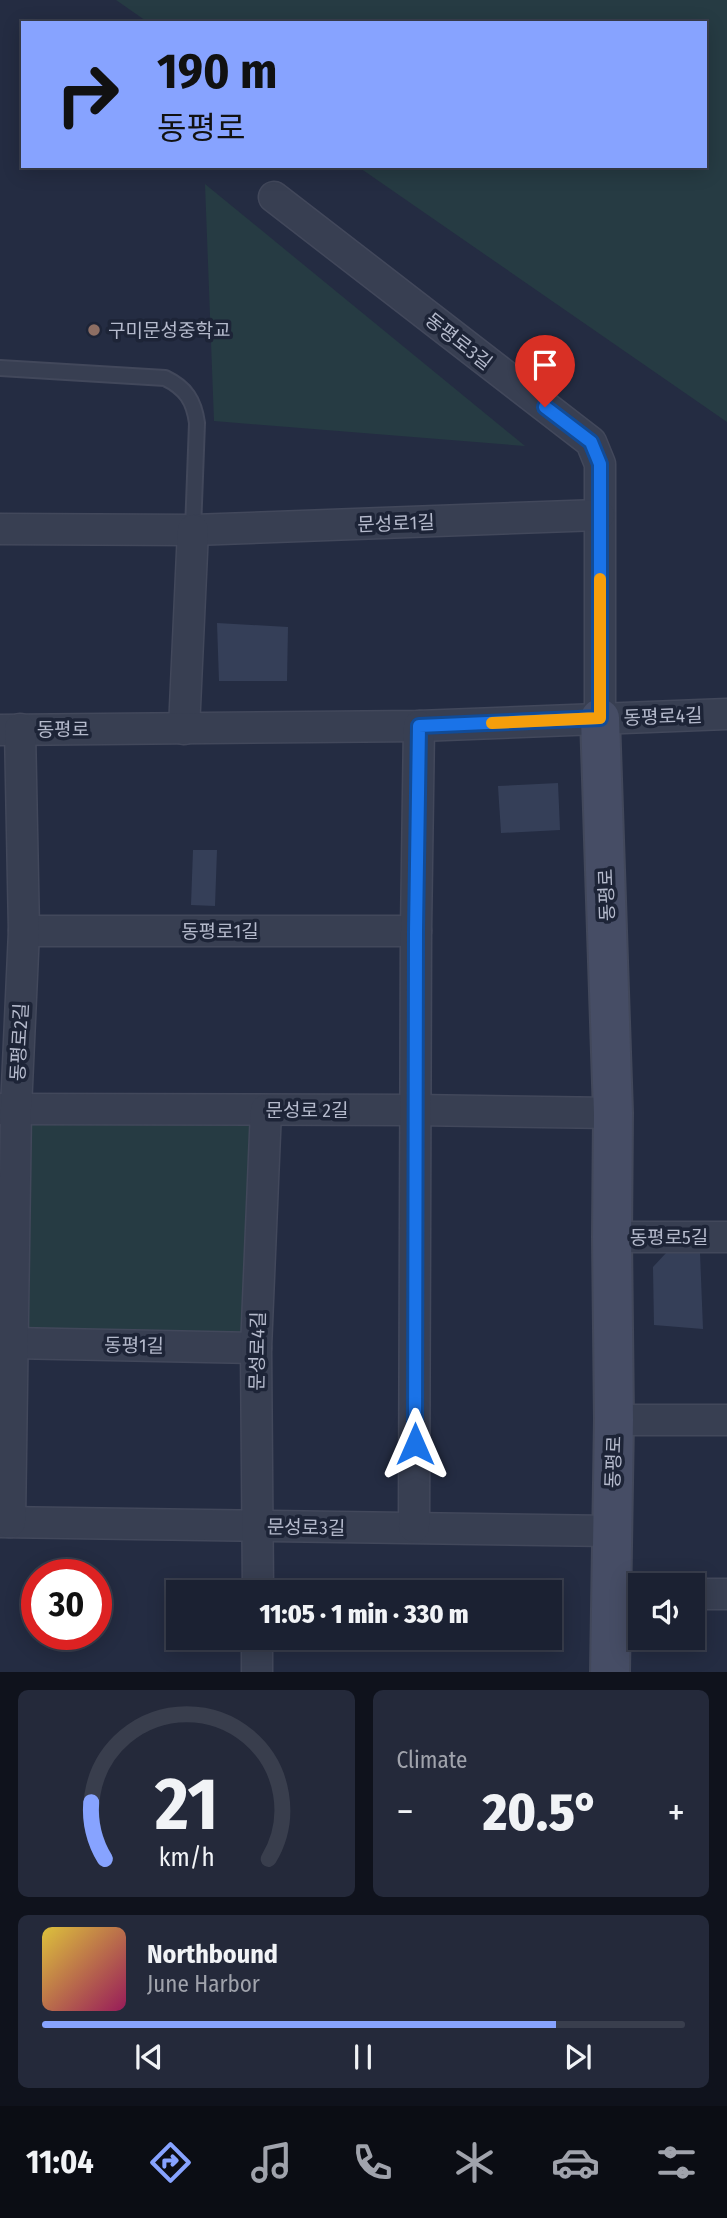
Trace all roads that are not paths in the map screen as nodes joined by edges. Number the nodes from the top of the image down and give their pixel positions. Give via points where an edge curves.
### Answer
1 (274, 197) dead end
2 (0, 368) edge
3 (599, 515) junction
4 (0, 529) edge
5 (193, 530) junction
6 (727, 714) edge
7 (600, 718) junction
8 (419, 726) junction
9 (10, 729) edge
10 (184, 729) junction
11 (24, 931) junction
12 (416, 931) junction
13 (8, 1109) edge
14 (266, 1110) junction
15 (416, 1110) junction
16 (613, 1113) junction
17 (612, 1237) junction
18 (727, 1237) edge
19 (12, 1343) junction
20 (256, 1348) junction
21 (614, 1420) junction
22 (727, 1420) edge
23 (5, 1522) edge
24 (258, 1526) junction
25 (415, 1527) junction
26 (611, 1531) junction
27 (258, 1580) edge
28 (705, 1594) edge
29 (727, 1594) edge
30 (625, 1595) edge
31 (257, 1650) edge
32 (257, 1672) edge
33 (610, 1672) edge

1 - 3 street, 동평로3길 via 591,442 600,464
2 - 5 lane via 165,378 177,384 188,394 197,423
3 - 5 street, 문성로1길
3 - 7 street, 동평로3길
4 - 5 street, 문성로1길
5 - 10 street
6 - 7 street, 동평로4길
7 - 8 street, 동평로
7 - 16 street, 동평로
8 - 10 street, 동평로
8 - 12 street
9 - 10 street, 동평로
9 - 11 street, 동평로2길
11 - 12 street, 동평로1길
11 - 13 street, 동평로2길
12 - 15 street
13 - 14 street, 문성로 2길
13 - 19 street, 동평로2길
14 - 15 street, 문성로 2길
14 - 20 street, 문성로4길
15 - 16 street, 문성로 2길
15 - 25 street
16 - 17 street, 동평로
17 - 18 street, 동평로5길
17 - 21 street, 동평로
19 - 20 street, 동평1길
19 - 23 street, 동평로2길
20 - 24 street, 문성로4길
21 - 22 street
21 - 26 street, 동평로
23 - 24 street, 문성로3길
24 - 25 street, 문성로3길
24 - 27 street, 문성로4길
25 - 26 street, 문성로3길
26 - 30 street, 동평로
28 - 29 street
30 - 33 street, 동평로
31 - 32 street

